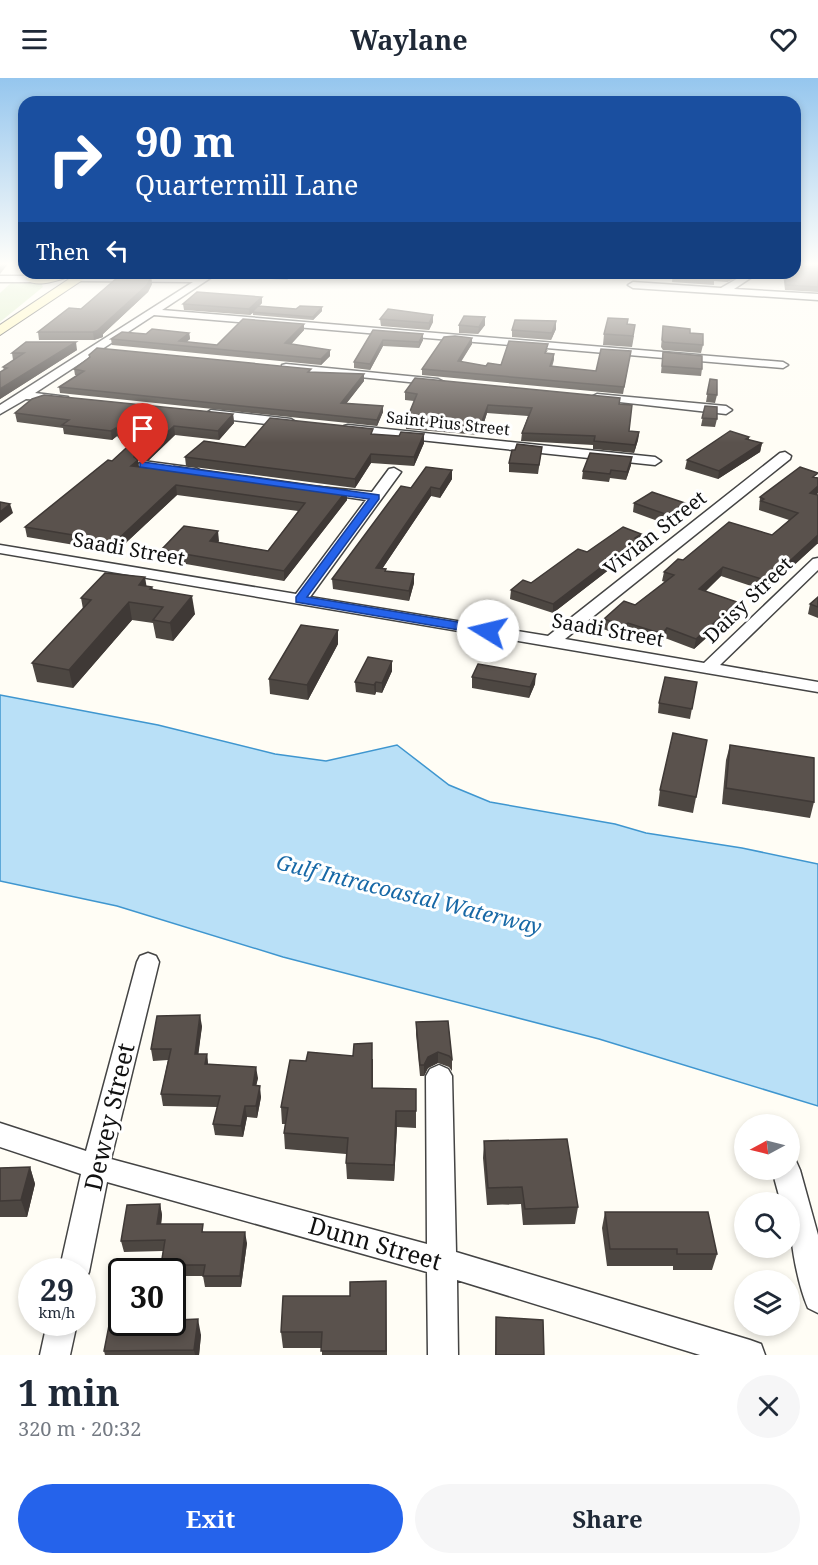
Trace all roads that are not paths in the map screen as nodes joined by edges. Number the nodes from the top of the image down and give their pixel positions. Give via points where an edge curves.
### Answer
1 (137, 324) edge
2 (291, 324) edge
3 (78, 345) edge
4 (102, 348) junction
5 (783, 365) dead end
6 (276, 366) edge
7 (454, 383) edge
8 (24, 395) junction
9 (584, 396) edge
10 (71, 400) edge
11 (0, 410) edge
12 (726, 410) dead end
13 (202, 414) edge
14 (309, 425) edge
15 (333, 427) edge
16 (785, 456) dead end
17 (655, 461) dead end
18 (143, 465) edge
19 (394, 472) dead end
20 (213, 475) edge
21 (306, 487) edge
22 (376, 497) junction
23 (0, 549) edge
24 (818, 562) edge
25 (300, 599) junction
26 (551, 642) junction
27 (708, 668) junction
28 (818, 687) edge
29 (148, 962) dead end
30 (439, 1076) dead end
31 (0, 1135) edge
32 (97, 1167) junction
33 (789, 1180) edge
34 (77, 1258) edge
35 (442, 1262) junction
36 (818, 1298) edge
37 (59, 1336) edge
38 (55, 1355) edge
39 (443, 1355) edge
40 (750, 1355) edge

1 - 4 street
2 - 5 street
3 - 4 street
4 - 8 street
6 - 7 street
8 - 10 street
8 - 11 street
9 - 12 street
13 - 14 street
15 - 17 street, Saint Pius Street
16 - 26 street, Vivian Street
18 - 20 street
19 - 22 street
21 - 22 street
22 - 25 street
23 - 25 street, Saadi Street
24 - 27 street, Daisy Street
25 - 26 street, Saadi Street
26 - 27 street, Saadi Street
27 - 28 street, Saadi Street
29 - 32 street, Dewey Street
30 - 35 street
31 - 32 street, Dunn Street
32 - 34 street, Dewey Street
32 - 35 street, Dunn Street
33 - 36 street
35 - 39 street
35 - 40 street, Dunn Street
37 - 38 street

